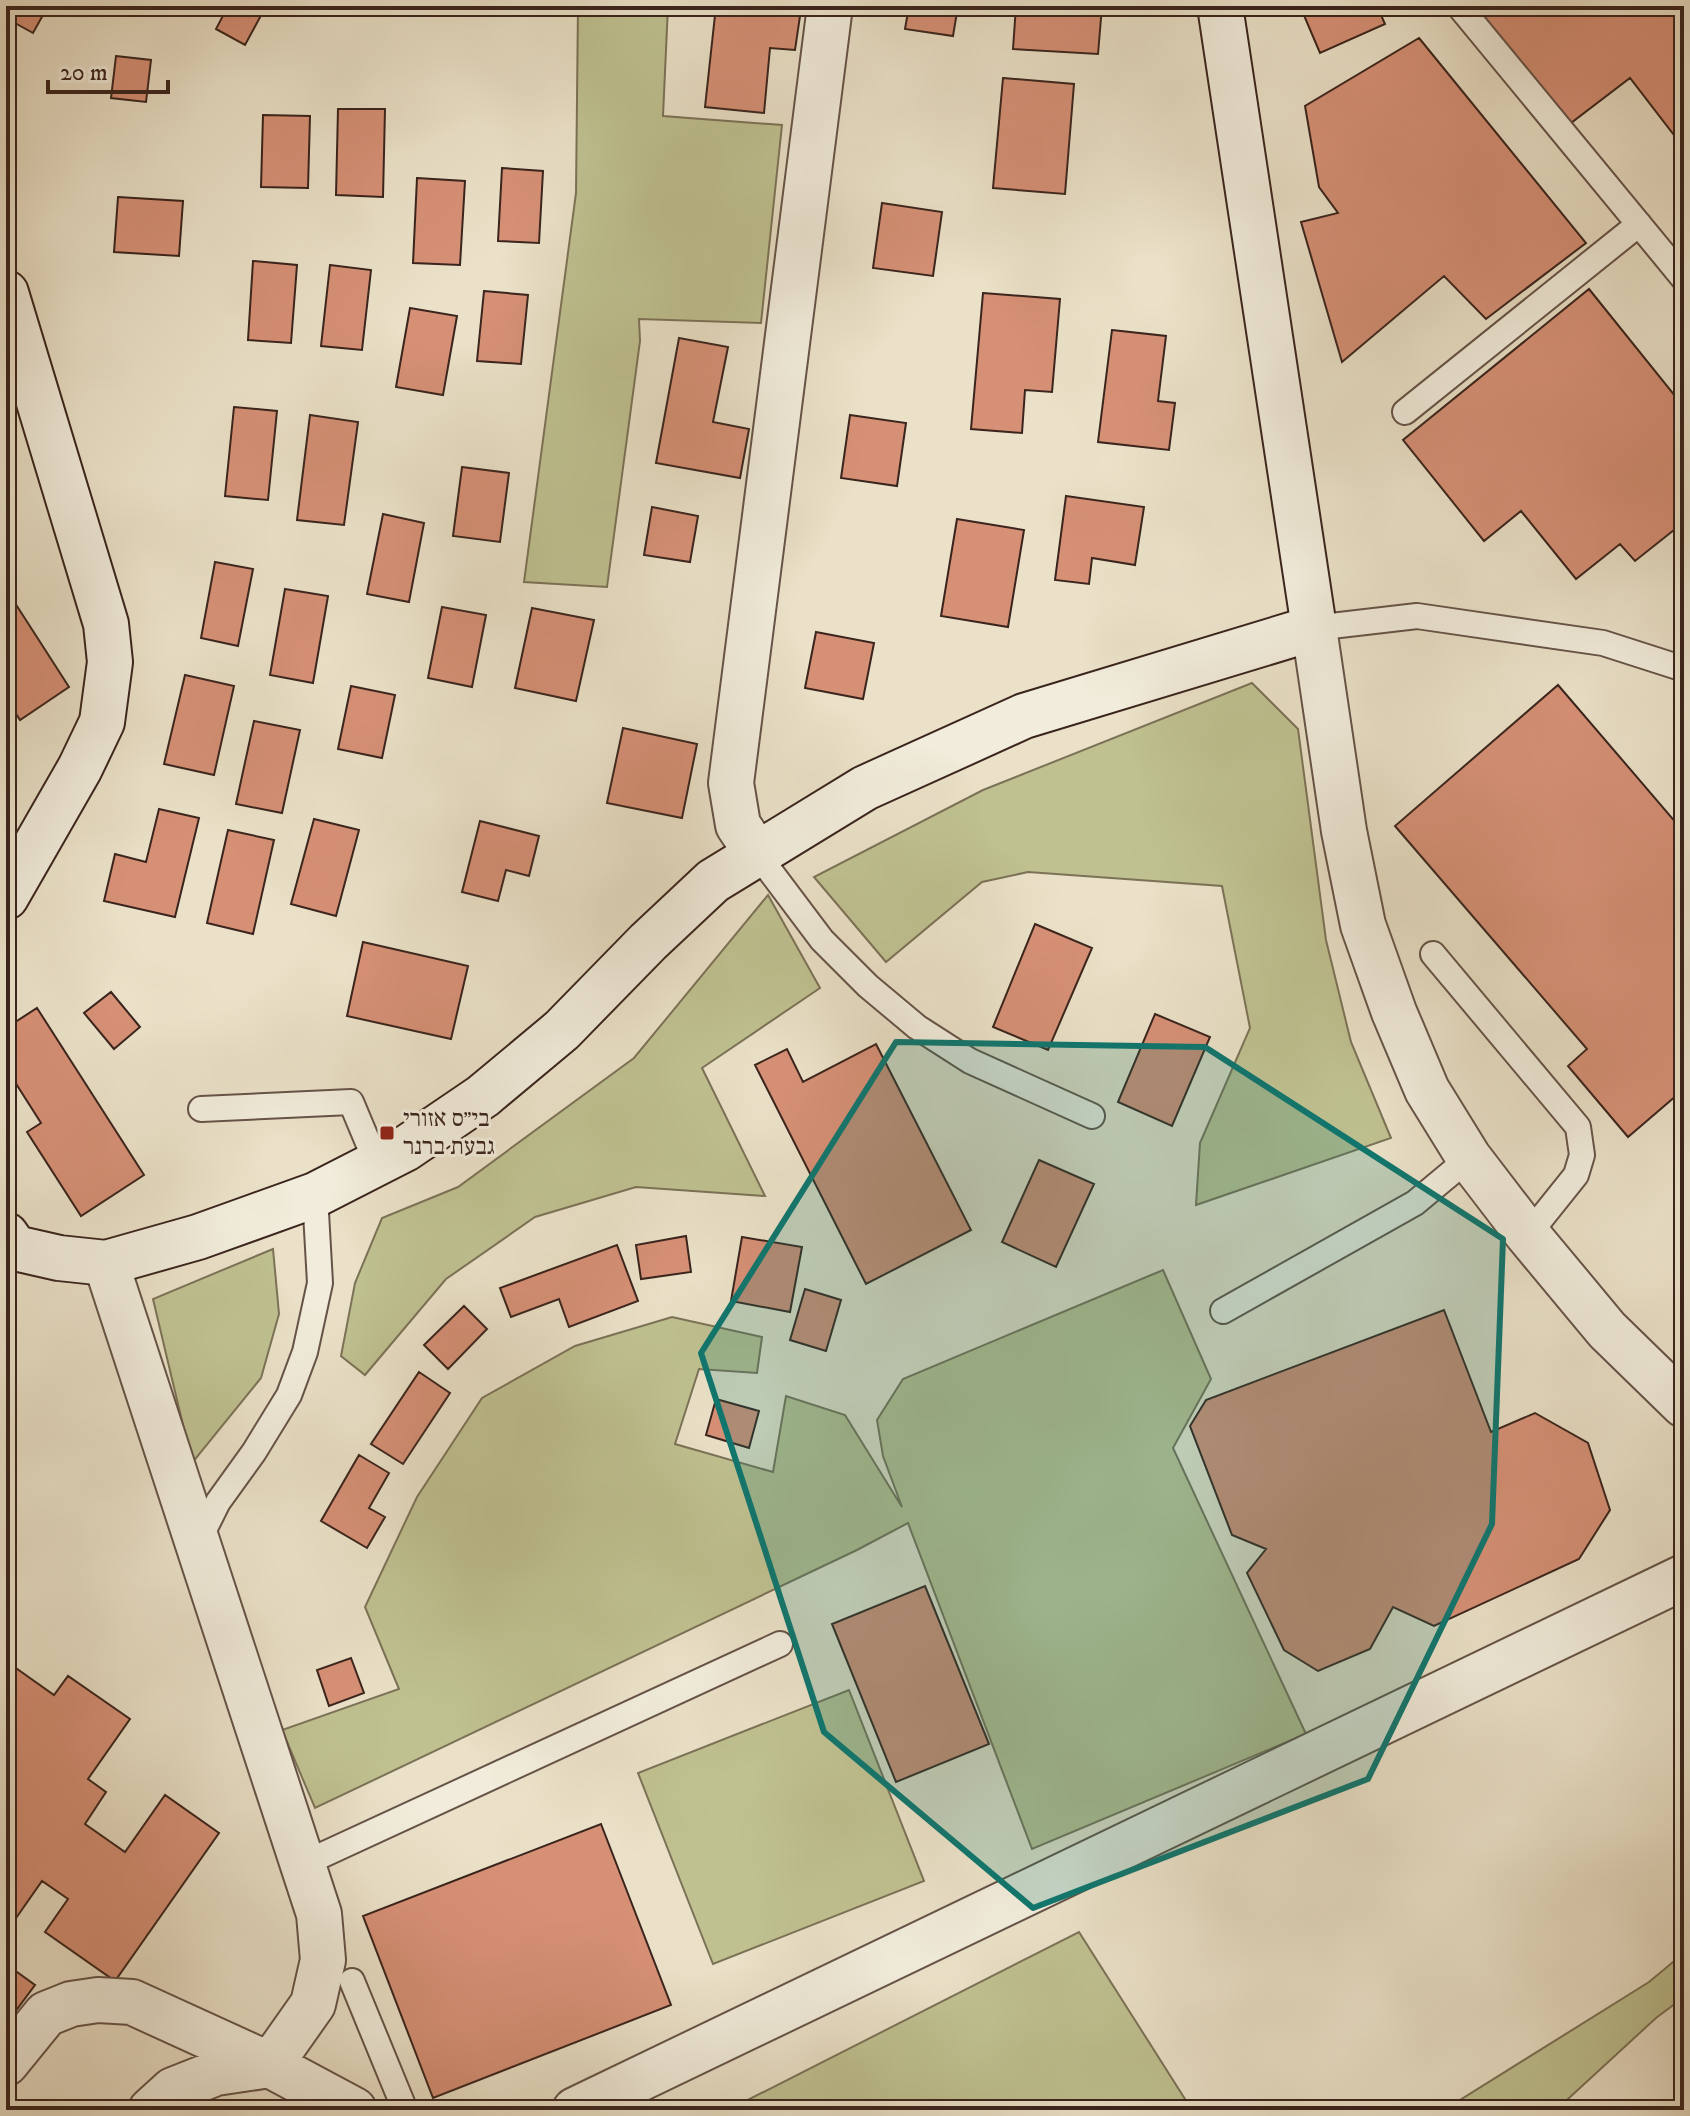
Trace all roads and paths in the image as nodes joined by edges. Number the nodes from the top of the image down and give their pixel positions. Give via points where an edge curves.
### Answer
1 (830, 6) edge
2 (1220, 6) edge
3 (1459, 6) edge
4 (1639, 224) junction
5 (1684, 279) edge
6 (6, 293) edge
7 (1405, 412) dead end
8 (1314, 628) junction
9 (1684, 669) edge
10 (758, 855) junction
11 (6, 897) edge
12 (1433, 954) dead end
13 (201, 1109) dead end
14 (1092, 1116) dead end
15 (1469, 1158) junction
16 (377, 1164) junction
17 (315, 1195) junction
18 (1528, 1235) junction
19 (9, 1245) edge
20 (106, 1263) junction
21 (1223, 1311) dead end
22 (1684, 1405) edge
23 (198, 1542) junction
24 (1684, 1577) edge
25 (780, 1644) dead end
26 (303, 1864) junction
27 (352, 1981) dead end
28 (6, 2063) edge
29 (270, 2065) junction
30 (151, 2110) edge
31 (354, 2110) edge
32 (405, 2110) edge
33 (575, 2110) edge

1 - 10 street via 731,783 738,825
2 - 8 street
3 - 4 lane
4 - 5 lane
4 - 7 lane
6 - 11 street via 106,624 110,662 102,722
8 - 9 lane via 1417,616 1603,643
8 - 10 street via 1024,716 865,788
8 - 15 street via 1363,925 1427,1090
10 - 14 lane via 822,940 917,1027 970,1061
10 - 16 street via 713,881 562,1030 483,1096
12 - 18 lane via 1578,1127 1582,1155 1576,1175
13 - 16 lane via 351,1102
15 - 18 street
15 - 21 lane via 1415,1203
16 - 17 street
17 - 20 street
17 - 23 lane via 320,1283 305,1352 289,1395 218,1502
18 - 22 street via 1607,1330
19 - 20 street
20 - 23 street
23 - 26 street
24 - 33 street
25 - 26 lane
26 - 29 street via 319,1914 323,1960 313,2004
27 - 32 lane
28 - 29 street via 46,2014 98,2000 132,2002
29 - 30 street via 216,2073 173,2090
29 - 31 street

